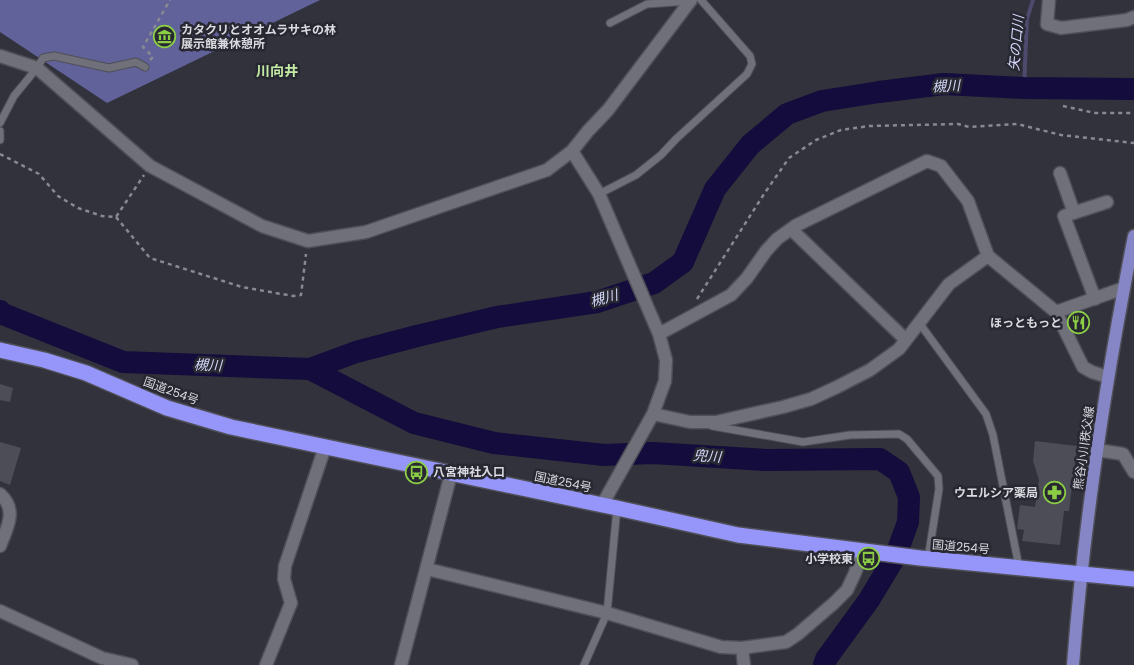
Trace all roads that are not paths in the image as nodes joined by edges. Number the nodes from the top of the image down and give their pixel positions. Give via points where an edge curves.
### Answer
1 (694, 0) edge
2 (1049, 0) edge
3 (1134, 16) edge
4 (610, 23) dead end
5 (0, 56) edge
6 (145, 67) road end
7 (37, 68) junction
8 (0, 123) edge
9 (0, 132) edge
10 (0, 140) edge
11 (572, 151) junction
12 (1060, 173) dead end
13 (599, 194) junction
14 (1108, 202) dead end
15 (1074, 213) junction
16 (791, 229) junction
17 (1134, 236) edge
18 (988, 256) junction
19 (1124, 288) junction
20 (1094, 299) junction
21 (1056, 312) junction
22 (920, 324) junction
23 (658, 332) junction
24 (906, 340) junction
25 (0, 350) edge
26 (1108, 376) junction
27 (650, 418) junction
28 (690, 422) junction
29 (325, 447) junction
30 (1097, 450) junction
31 (1134, 472) edge
32 (451, 474) junction
33 (0, 494) edge
34 (610, 506) junction
35 (0, 546) edge
36 (865, 551) junction
37 (924, 558) junction
38 (1019, 567) junction
39 (427, 569) junction
40 (1081, 573) junction
41 (1134, 579) edge
42 (0, 611) edge
43 (608, 613) junction
44 (742, 648) junction
45 (1076, 661) edge
46 (107, 662) edge
47 (132, 665) edge
48 (266, 665) edge
49 (401, 665) edge
50 (584, 665) edge
51 (744, 665) edge

1 - 4 lane via 648,4
1 - 11 street
1 - 13 lane via 750,56 752,64 748,74 661,155 636,175
2 - 3 street via 1047,24 1061,28 1128,20
5 - 7 street
6 - 7 lane via 136,62 109,68 54,56 43,58
7 - 8 lane via 14,96
7 - 11 street via 150,166 262,226 308,241 366,232 547,170
9 - 10 lane
11 - 13 street
12 - 15 street
13 - 23 street
14 - 15 street
15 - 20 street via 1064,216
16 - 18 street via 927,161 942,166 968,201
16 - 23 street via 766,251 731,295
16 - 24 street
17 - 19 main road, 熊谷小川秩父線
18 - 21 street
18 - 22 street via 949,284
19 - 20 street
19 - 26 main road, 熊谷小川秩父線
20 - 21 street
21 - 26 street via 1083,367
22 - 24 street
22 - 38 lane via 986,414
23 - 27 street via 666,371
24 - 28 street via 870,370 811,399 716,422
25 - 29 highway, 国道254号 via 86,373 167,408 231,427
26 - 30 main road, 熊谷小川秩父線
27 - 28 street
27 - 34 street via 623,467
28 - 37 lane via 803,442 850,435 899,434 938,476 939,489
29 - 32 highway, 国道254号
29 - 48 street via 285,566 284,579 291,603
30 - 31 street via 1123,454
30 - 40 main road, 熊谷小川秩父線
32 - 34 highway, 国道254号
32 - 39 street
33 - 35 street via 7,500 10,514
34 - 36 highway, 国道254号 via 738,535
34 - 43 lane
36 - 37 highway, 国道254号
36 - 44 street via 847,590 798,634 786,642
37 - 38 highway, 国道254号
38 - 40 highway, 国道254号
39 - 43 street
39 - 49 street
40 - 41 highway, 国道254号
40 - 45 main road, 熊谷小川秩父線
42 - 46 street
43 - 44 street via 721,647
43 - 50 lane
44 - 51 street
46 - 47 street

